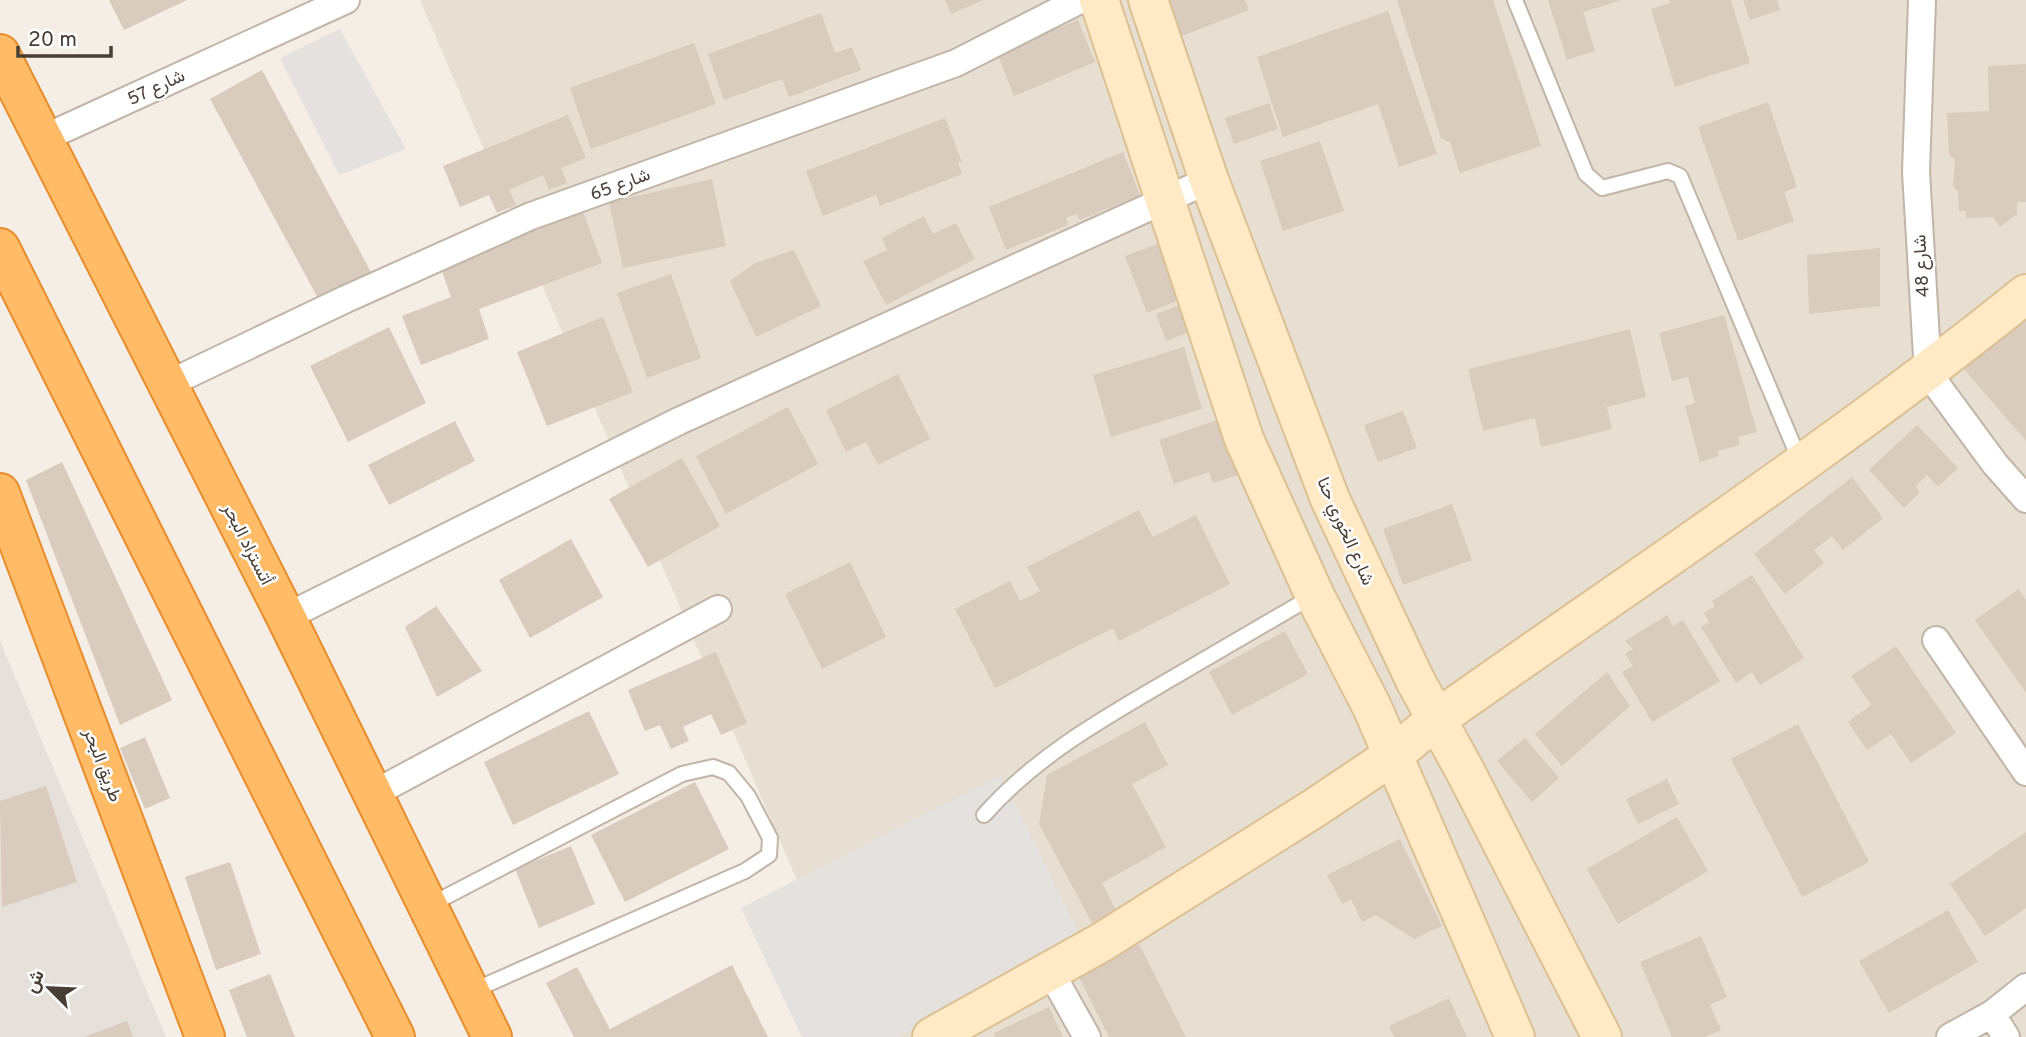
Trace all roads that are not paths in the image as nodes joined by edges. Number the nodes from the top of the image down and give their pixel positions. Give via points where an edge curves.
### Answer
1 (346, 0) edge
2 (1080, 0) edge
3 (1099, 0) edge
4 (1148, 0) edge
5 (1515, 0) edge
6 (1922, 0) edge
7 (0, 54) edge
8 (42, 139) junction
9 (1209, 180) junction
10 (1164, 198) junction
11 (0, 248) edge
12 (2026, 294) edge
13 (1928, 373) junction
14 (166, 385) junction
15 (1802, 465) junction
16 (0, 493) edge
17 (2026, 499) edge
18 (1315, 596) junction
19 (718, 609) dead end
20 (286, 617) junction
21 (1936, 640) dead end
22 (1437, 719) junction
23 (1392, 756) junction
24 (2026, 772) edge
25 (371, 795) junction
26 (984, 816) dead end
27 (427, 907) junction
28 (1050, 971) junction
29 (2026, 987) edge
30 (469, 992) junction
31 (1992, 1014) junction
32 (205, 1037) edge
33 (394, 1037) edge
34 (492, 1037) edge
35 (932, 1037) edge
36 (1087, 1037) edge
37 (1515, 1037) edge
38 (1602, 1037) edge
39 (1950, 1037) edge
40 (2006, 1037) edge

1 - 8 street, شارع 57
2 - 14 street, شارع 65 via 956,63 531,216
3 - 10 street
4 - 9 street, شارع الخوري حنا
5 - 15 lane via 1586,174 1602,188 1668,171 1680,176
6 - 13 street, شارع 48 via 1916,172
7 - 8 highway, أتستراد البحر
8 - 14 highway, أتستراد البحر
9 - 10 street
9 - 22 street, شارع الخوري حنا via 1330,499
10 - 18 street via 1244,439
10 - 20 street via 679,422
11 - 33 highway
12 - 13 street
13 - 15 street
13 - 17 street via 1994,464
14 - 20 highway, أتستراد البحر
15 - 22 street
16 - 32 highway, طريق البحر
18 - 23 street
18 - 26 lane via 1044,757 1012,783
19 - 25 street
20 - 25 highway, أتستراد البحر
21 - 24 street
22 - 23 street
22 - 38 street, شارع الخوري حنا
23 - 28 street
23 - 37 street
25 - 27 highway, أتستراد البحر
27 - 30 highway, أتستراد البحر
27 - 30 lane via 682,774 713,767 729,772 770,838 769,855 745,871
28 - 35 street
28 - 36 street
29 - 31 street
30 - 34 highway, أتستراد البحر
31 - 39 street
31 - 40 street

